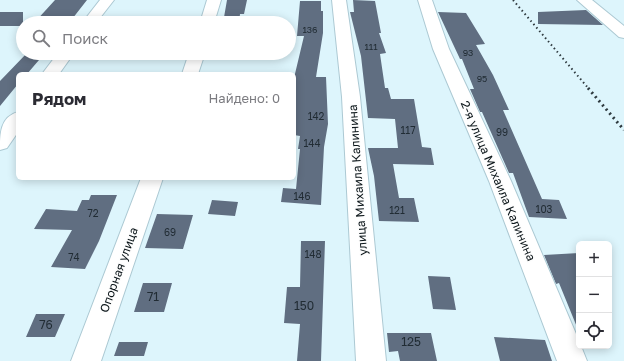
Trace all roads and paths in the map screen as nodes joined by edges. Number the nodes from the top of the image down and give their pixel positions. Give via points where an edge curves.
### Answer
1 (107, 0) edge
2 (214, 0) edge
3 (340, 0) edge
4 (425, 0) edge
5 (584, 0) edge
6 (94, 16) edge
7 (209, 16) edge
8 (624, 34) edge
9 (61, 60) edge
10 (195, 60) edge
11 (52, 72) edge
12 (191, 72) edge
13 (16, 121) edge
14 (0, 143) edge
15 (151, 180) edge
16 (86, 361) edge
17 (371, 361) edge
18 (572, 361) edge

1 - 6 street
2 - 7 street
3 - 17 street, улица Михаила Калинина via 351,97
4 - 18 street, 2-я улица Михаила Калинина via 441,49 500,181
5 - 8 street
9 - 11 street
10 - 12 street
13 - 14 street
15 - 16 street, Опорная улица

